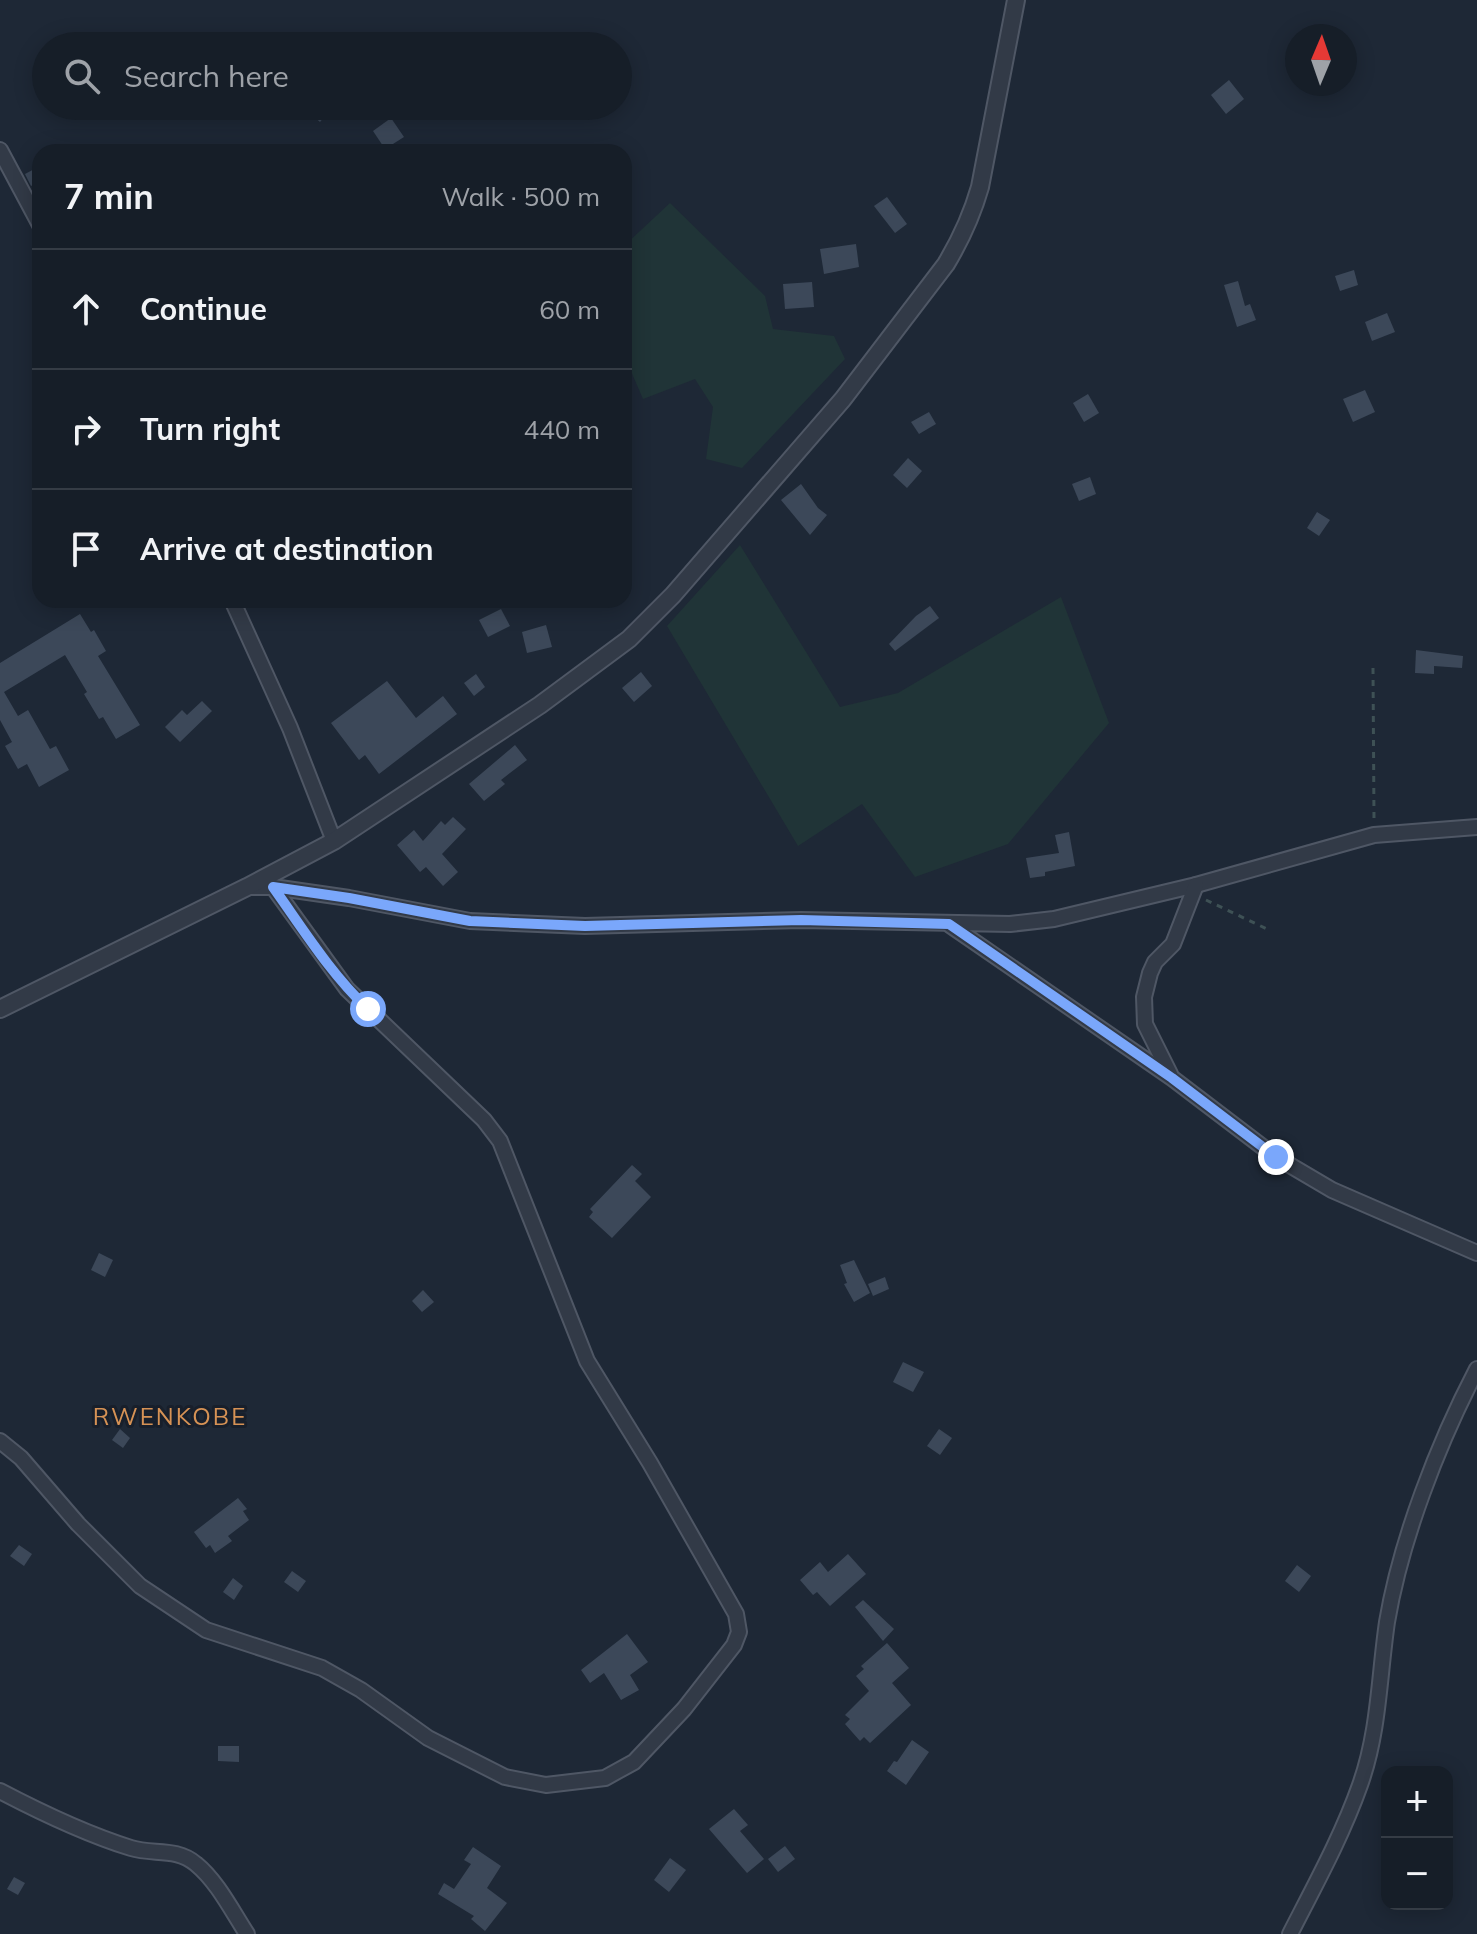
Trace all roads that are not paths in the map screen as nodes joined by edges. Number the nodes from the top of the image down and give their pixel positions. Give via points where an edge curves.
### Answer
1 (1016, 0) edge
2 (0, 150) edge
3 (32, 210) edge
4 (236, 608) edge
5 (1477, 827) edge
6 (334, 841) junction
7 (247, 887) junction
8 (273, 887) junction
9 (1194, 889) junction
10 (949, 924) junction
11 (0, 1009) edge
12 (1172, 1078) junction
13 (1477, 1253) edge
14 (1477, 1369) edge
15 (0, 1441) edge
16 (0, 1791) edge
17 (247, 1934) edge
18 (1290, 1934) edge

1 - 6 street via 972,214 946,264 843,399 629,639 540,705
2 - 3 street
4 - 6 street
5 - 9 street via 1374,835
6 - 7 street
7 - 8 street
7 - 11 street
8 - 10 street via 484,921 585,926 801,920
8 - 15 street via 347,989 500,1141 587,1361 736,1614 739,1632 734,1645 634,1762 605,1778 561,1784 505,1777 428,1738 322,1668 206,1630 140,1586
9 - 10 street via 1034,923
9 - 12 street via 1173,944 1155,962 1144,997 1145,1024
10 - 12 street
12 - 13 street via 1276,1157 1332,1190
14 - 18 street via 1417,1506 1388,1620 1374,1733 1360,1785
16 - 17 street via 135,1850 176,1853 196,1863

